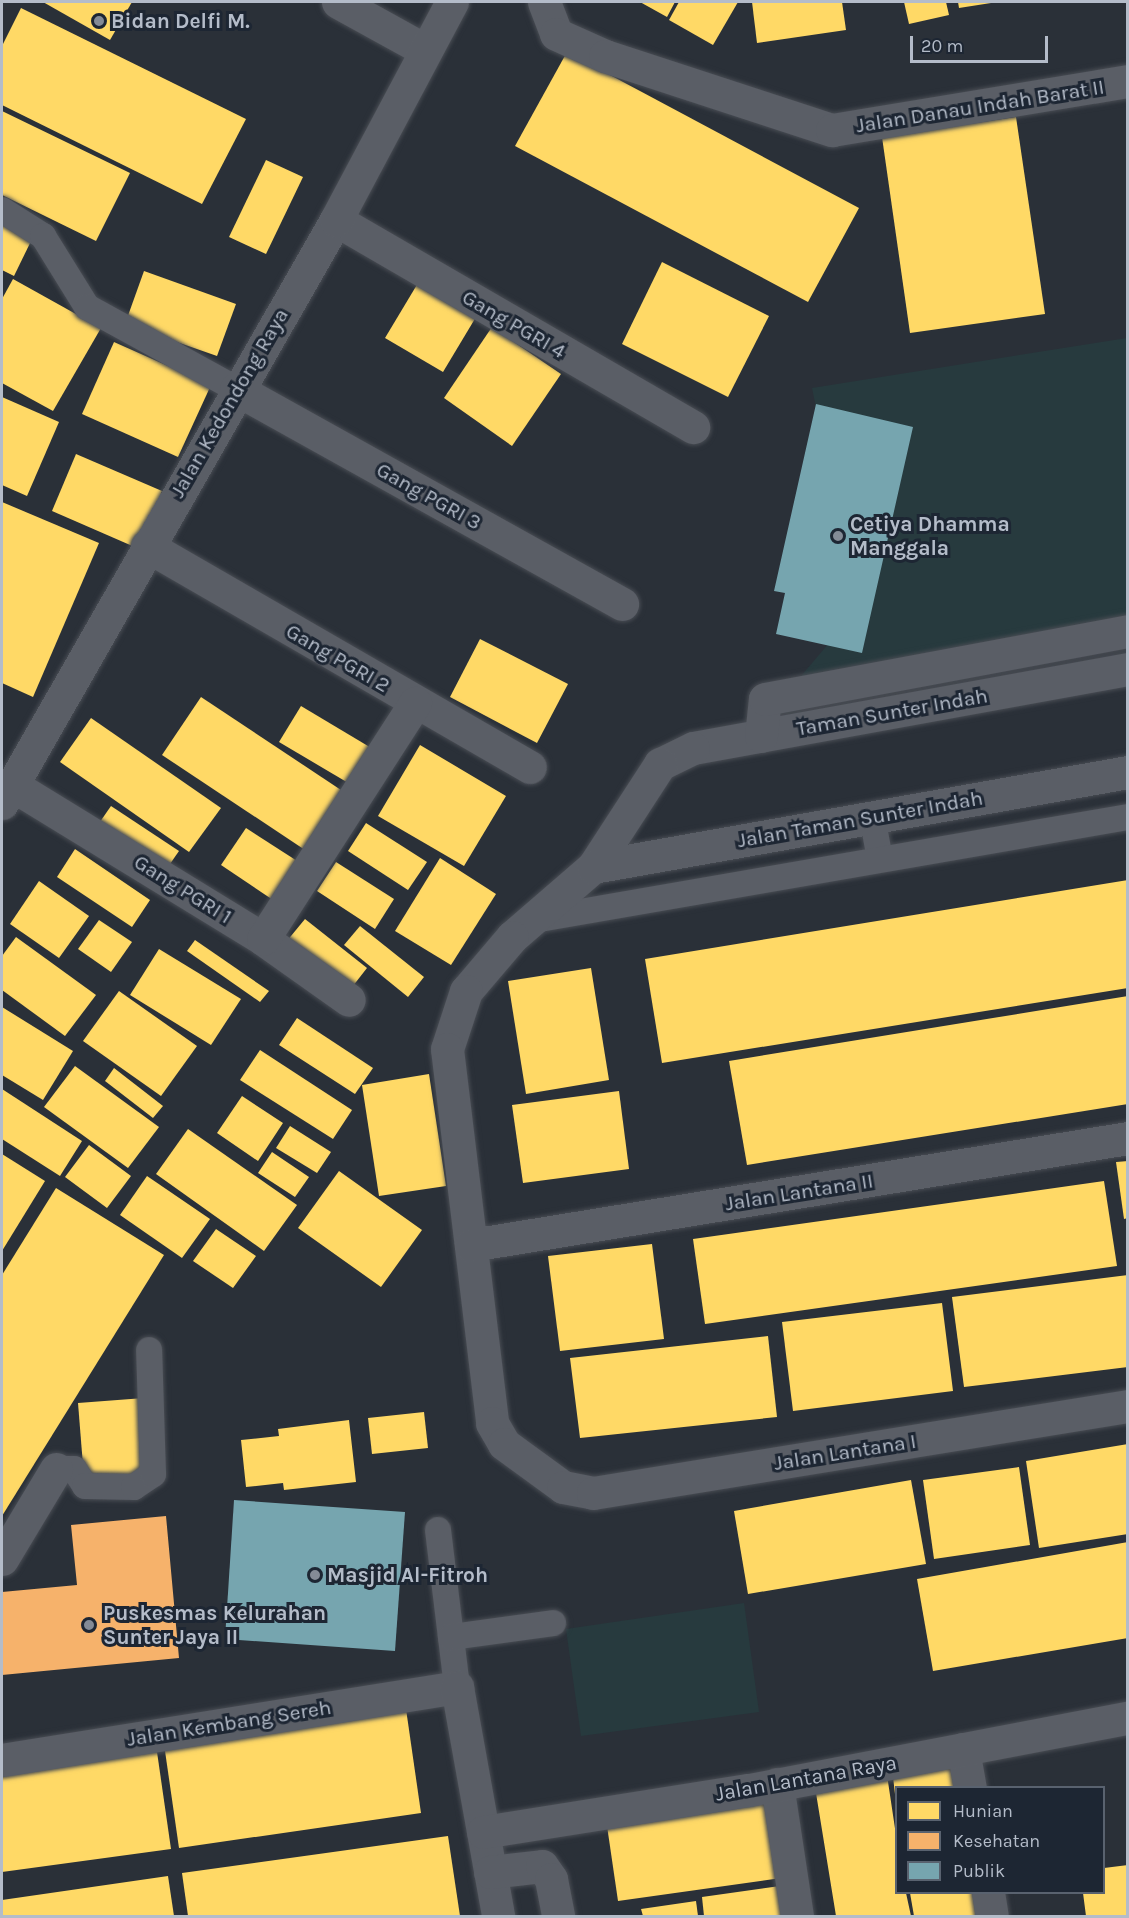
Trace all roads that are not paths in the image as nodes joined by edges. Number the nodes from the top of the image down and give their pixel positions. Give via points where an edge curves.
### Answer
1 (338, 2) edge
2 (452, 2) edge
3 (544, 2) edge
4 (425, 50) junction
5 (1128, 81) edge
6 (2, 210) edge
7 (336, 220) junction
8 (236, 389) junction
9 (693, 427) dead end
10 (147, 546) junction
11 (621, 604) dead end
12 (1128, 631) edge
13 (1128, 669) edge
14 (415, 703) junction
15 (761, 736) junction
16 (530, 767) dead end
17 (1128, 772) edge
18 (7, 794) edge
19 (872, 816) junction
20 (1128, 817) edge
21 (880, 859) junction
22 (593, 867) junction
23 (534, 920) junction
24 (262, 939) junction
25 (349, 1000) dead end
26 (1128, 1138) edge
27 (471, 1245) junction
28 (149, 1350) dead end
29 (1128, 1406) edge
30 (56, 1469) joint
31 (438, 1530) dead end
32 (2, 1559) edge
33 (553, 1623) dead end
34 (451, 1637) junction
35 (457, 1686) junction
36 (1128, 1718) edge
37 (963, 1749) junction
38 (2, 1760) edge
39 (777, 1784) junction
40 (970, 1786) edge
41 (483, 1832) junction
42 (490, 1872) junction
43 (988, 1894) edge
44 (498, 1917) edge
45 (558, 1917) edge
46 (796, 1917) edge
47 (992, 1917) edge

1 - 4 street
2 - 4 street, Jalan Kedondong Raya
3 - 5 street, Jalan Danau Indah Barat II via 556,33 605,56 832,130
4 - 7 street, Jalan Kedondong Raya
6 - 8 lane via 43,236 87,307
7 - 8 street, Jalan Kedondong Raya
7 - 9 street, Gang PGRI 4
8 - 10 street, Jalan Kedondong Raya
8 - 11 street, Gang PGRI 3
10 - 14 street, Gang PGRI 2
10 - 18 street, Jalan Kedondong Raya
12 - 15 street via 765,699
13 - 15 street, Taman Sunter Indah
14 - 16 street, Gang PGRI 2
14 - 24 street
15 - 22 street, Taman Sunter Indah via 693,748 660,764
17 - 19 street, Jalan Taman Sunter Indah
18 - 24 street, Gang PGRI 1
19 - 21 lane
19 - 22 street, Jalan Taman Sunter Indah
20 - 21 lane
21 - 23 lane
22 - 23 street
23 - 27 street via 512,937 466,991 447,1048
24 - 25 street, Gang PGRI 1
26 - 27 street, Jalan Lantana II
27 - 29 street, Jalan Lantana I via 492,1423 504,1444 563,1486 593,1493
28 - 30 lane via 153,1474 134,1486 85,1486 74,1469
30 - 32 street
31 - 34 lane
33 - 34 lane
34 - 35 lane
35 - 38 street, Jalan Kembang Sereh
35 - 41 street
36 - 37 street, Jalan Lantana Raya
37 - 39 street, Jalan Lantana Raya
37 - 40 street
39 - 41 street, Jalan Lantana Raya
39 - 46 street
41 - 42 street
42 - 44 street
42 - 45 street via 542,1866 551,1879
43 - 47 street

